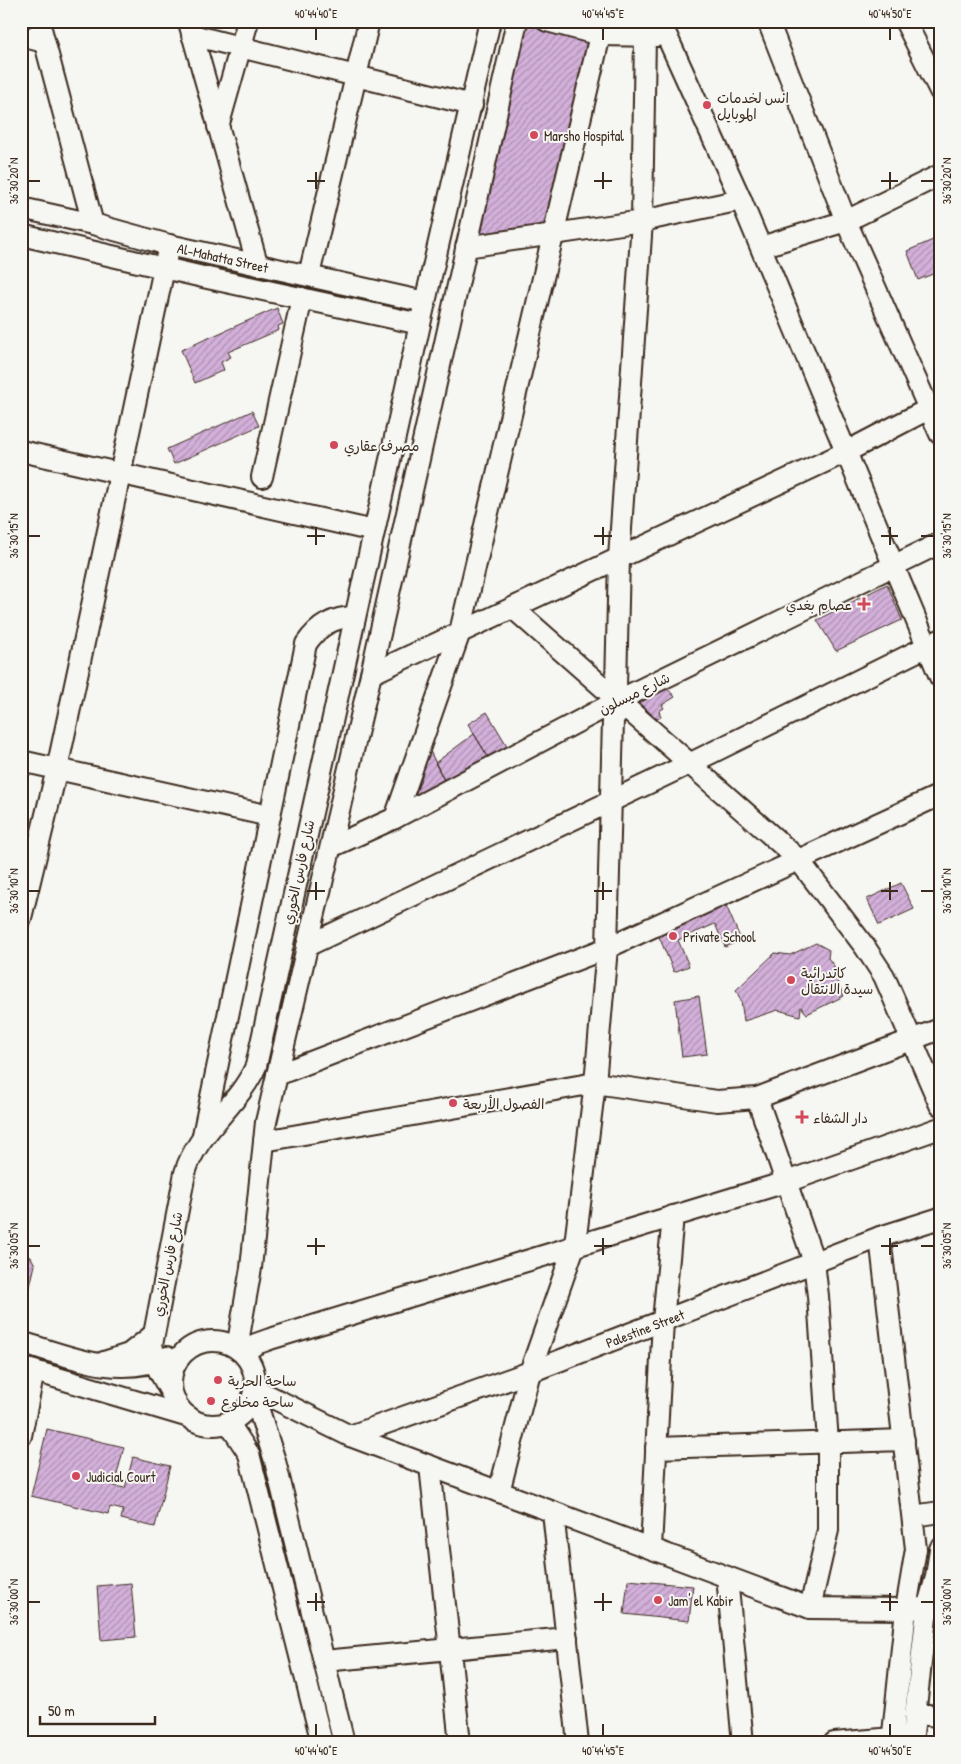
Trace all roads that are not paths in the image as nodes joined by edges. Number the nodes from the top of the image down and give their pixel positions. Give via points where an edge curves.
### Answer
1 (39, 21) edge
2 (248, 21) edge
3 (369, 21) edge
4 (490, 21) edge
5 (517, 21) edge
6 (547, 21) edge
7 (768, 21) edge
8 (905, 21) edge
9 (190, 28) edge
10 (663, 29) edge
11 (600, 35) junction
12 (21, 36) edge
13 (645, 36) junction
14 (44, 42) junction
15 (242, 47) junction
16 (356, 76) junction
17 (940, 91) edge
18 (472, 106) junction
19 (218, 127) junction
20 (940, 175) edge
21 (741, 200) junction
22 (21, 208) edge
23 (642, 221) junction
24 (846, 221) junction
25 (93, 224) junction
26 (553, 234) junction
27 (21, 235) edge
28 (169, 245) junction
29 (466, 247) junction
30 (761, 247) junction
31 (257, 263) junction
32 (165, 268) junction
33 (309, 275) junction
34 (302, 298) junction
35 (425, 302) junction
36 (420, 324) junction
37 (934, 405) edge
38 (940, 434) edge
39 (21, 451) edge
40 (846, 452) junction
41 (121, 473) junction
42 (262, 477) dead end
43 (374, 531) junction
44 (940, 543) edge
45 (619, 558) junction
46 (894, 566) junction
47 (513, 608) junction
48 (355, 617) junction
49 (460, 632) junction
50 (933, 643) edge
51 (371, 674) junction
52 (940, 677) edge
53 (619, 700) junction
54 (21, 761) edge
55 (689, 764) junction
56 (57, 768) junction
57 (940, 795) edge
58 (610, 802) junction
59 (270, 816) junction
60 (395, 818) junction
61 (331, 847) junction
62 (798, 859) junction
63 (21, 918) edge
64 (307, 946) junction
65 (607, 948) junction
66 (940, 1028) edge
67 (912, 1039) junction
68 (277, 1075) junction
69 (596, 1083) junction
70 (757, 1098) junction
71 (940, 1105) edge
72 (940, 1128) edge
73 (264, 1140) junction
74 (202, 1142) junction
75 (786, 1182) junction
76 (673, 1216) junction
77 (940, 1218) edge
78 (880, 1237) junction
79 (575, 1244) junction
80 (814, 1262) junction
81 (663, 1321) junction
82 (153, 1336) junction
83 (21, 1342) edge
84 (192, 1346) junction
85 (240, 1350) junction
86 (156, 1362) junction
87 (92, 1363) junction
88 (28, 1369) edge
89 (530, 1372) junction
90 (254, 1392) junction
91 (175, 1400) junction
92 (189, 1416) junction
93 (228, 1422) junction
94 (21, 1436) edge
95 (350, 1436) junction
96 (904, 1440) junction
97 (828, 1443) junction
98 (656, 1448) junction
99 (430, 1466) junction
100 (500, 1492) junction
101 (553, 1512) junction
102 (940, 1512) edge
103 (912, 1516) junction
104 (651, 1548) junction
105 (940, 1550) edge
106 (727, 1577) junction
107 (810, 1608) junction
108 (934, 1608) edge
109 (906, 1609) junction
110 (567, 1638) junction
111 (450, 1648) junction
112 (324, 1661) junction
113 (915, 1714) junction
114 (940, 1716) edge
115 (892, 1740) edge
116 (912, 1740) edge
117 (322, 1743) edge
118 (344, 1743) edge
119 (460, 1743) edge
120 (578, 1743) edge
121 (743, 1743) edge
122 (834, 1743) edge

1 - 14 street
2 - 15 street
3 - 16 street
4 - 18 street, شارع فارس الخوري
5 - 29 street
6 - 11 street
7 - 24 street
8 - 17 street
9 - 15 street
9 - 19 street
10 - 13 street
10 - 21 street
11 - 13 street
11 - 26 street
12 - 14 street
13 - 23 street
14 - 25 street
15 - 16 street
15 - 19 street
16 - 18 street
16 - 33 street
18 - 35 street, شارع فارس الخوري
19 - 31 street
20 - 24 street
21 - 23 street
21 - 30 street
22 - 25 street, Al-Mahatta Street
23 - 26 street
23 - 45 street
24 - 30 street
24 - 37 street
25 - 28 street, Al-Mahatta Street
26 - 29 street
26 - 49 street
27 - 32 street, Al-Mahatta Street
28 - 31 street, Al-Mahatta Street
28 - 32 street
29 - 51 street
30 - 40 street
31 - 33 street, Al-Mahatta Street
32 - 34 street, Al-Mahatta Street
32 - 41 street
33 - 35 street, Al-Mahatta Street
34 - 36 street, Al-Mahatta Street
34 - 42 street
35 - 36 street, شارع فارس الخوري
36 - 43 street, شارع فارس الخوري
37 - 38 street
37 - 40 street
39 - 41 street
40 - 45 street
40 - 46 street
41 - 43 street
41 - 56 street
43 - 48 street, شارع فارس الخوري
44 - 46 street, شارع ميسلون
45 - 47 street
45 - 53 street via 616,688
46 - 50 street
46 - 53 street, شارع ميسلون
47 - 49 street
47 - 53 street
48 - 59 street via 329,622 306,644
48 - 74 street, شارع فارس الخوري via 256,1066 244,1088
49 - 51 street
49 - 60 street
50 - 52 street
50 - 55 street
51 - 61 street
53 - 55 street
53 - 58 street via 613,720
53 - 60 street, شارع ميسلون
54 - 56 street
55 - 58 street
55 - 62 street
56 - 59 street
56 - 63 street
57 - 62 street
58 - 64 street
58 - 65 street
59 - 74 street
60 - 61 street, شارع ميسلون
61 - 64 street
62 - 65 street
62 - 67 street via 875,961
64 - 68 street
65 - 68 street
65 - 69 street
66 - 67 street
67 - 70 street
67 - 71 street
68 - 73 street
69 - 70 street via 716,1101
69 - 73 street
69 - 79 street
70 - 75 street
72 - 75 street
73 - 85 street
74 - 82 street, شارع فارس الخوري via 185,1172
75 - 76 street
75 - 80 street
76 - 79 street
76 - 81 street
77 - 78 street, Palestine Street
78 - 80 street, Palestine Street
78 - 96 street
79 - 85 street
79 - 89 street
80 - 81 street, Palestine Street
80 - 97 street
81 - 89 street, Palestine Street
81 - 98 street
82 - 86 street, شارع فارس الخوري
82 - 87 street via 128,1354
83 - 87 street
84 - 85 street via 214,1341
84 - 86 street
84 - 91 street via 180,1357 173,1371 171,1385
85 - 90 street via 252,1367
86 - 87 street via 130,1368
86 - 91 street, شارع فارس الخوري
88 - 92 street
88 - 94 street
89 - 95 street, Palestine Street
89 - 100 street
90 - 93 street via 244,1411
90 - 95 street
90 - 112 street via 275,1461
91 - 92 street
92 - 93 street via 208,1424
93 - 117 street via 249,1454
95 - 99 street
96 - 97 street
96 - 103 street
97 - 98 street
97 - 107 street via 828,1530
98 - 104 street
99 - 100 street
99 - 111 street
100 - 101 street
101 - 104 street
101 - 110 street
102 - 103 street
103 - 109 street via 916,1549
104 - 106 street
105 - 108 street
106 - 107 street
106 - 121 street
107 - 109 street
108 - 109 street
108 - 113 street
109 - 115 street
110 - 111 street
110 - 120 street
111 - 112 street
111 - 119 street
112 - 118 street
113 - 114 street
113 - 116 street
115 - 116 street
115 - 122 street

